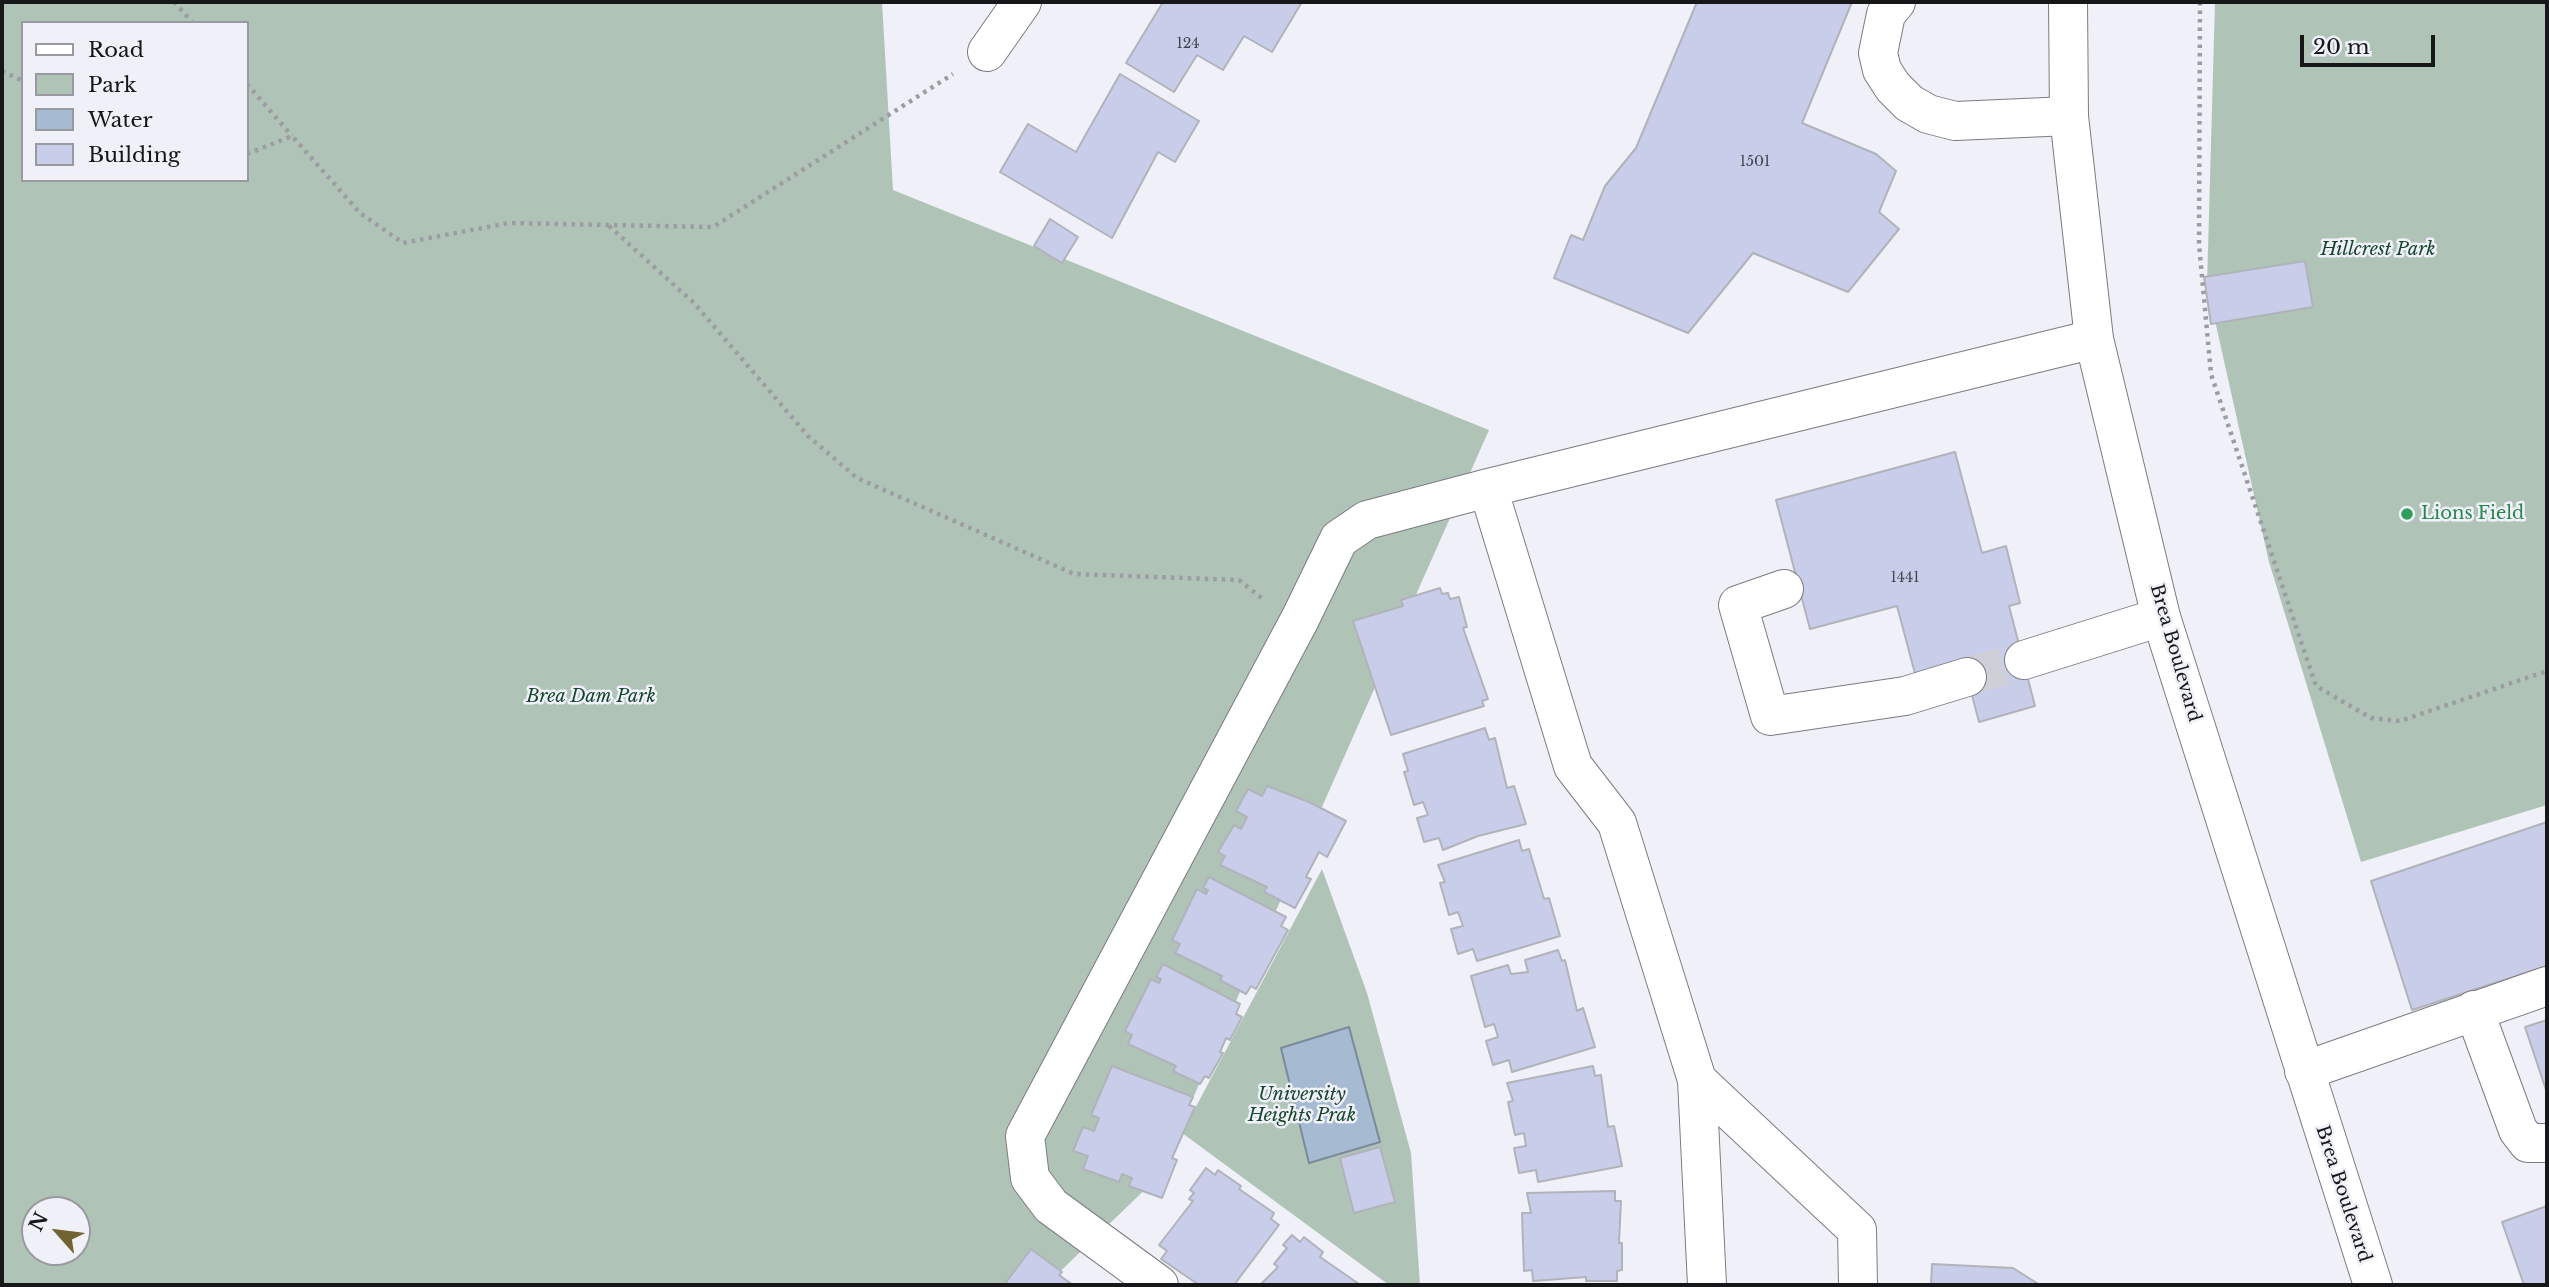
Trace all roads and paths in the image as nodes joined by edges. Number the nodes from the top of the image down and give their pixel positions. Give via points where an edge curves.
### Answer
1 (174, 2) edge
2 (1022, 2) edge
3 (1896, 2) edge
4 (2068, 2) edge
5 (2200, 2) edge
6 (191, 21) edge
7 (987, 52) joint
8 (2, 71) edge
9 (21, 80) edge
10 (248, 85) edge
11 (2069, 116) junction
12 (292, 136) junction
13 (248, 154) edge
14 (608, 225) junction
15 (2094, 339) junction
16 (1488, 488) junction
17 (1784, 589) dead end
18 (2161, 617) junction
19 (1300, 619) junction
20 (2024, 660) tunnel mouth
21 (2547, 671) edge
22 (1967, 677) tunnel mouth
23 (2547, 986) edge
24 (2474, 1010) junction
25 (2304, 1071) junction
26 (1697, 1080) junction
27 (2547, 1143) edge
28 (1159, 1285) edge
29 (1707, 1285) edge
30 (1858, 1285) edge
31 (2373, 1285) edge

1 - 6 path
2 - 7 main road
3 - 11 main road via 1886,14 1878,53 1893,88 1909,103 1955,121
4 - 11 main road, Brea Boulevard
5 - 21 path via 2199,244 2211,374 2316,686 2371,718 2400,721
7 - 14 path via 713,227
8 - 9 path
10 - 12 path
11 - 15 main road, Brea Boulevard
12 - 13 path
12 - 14 path via 360,214 403,243 509,223
14 - 19 path via 694,303 808,436 857,478 1074,574 1239,580
15 - 16 main road
15 - 18 main road, Brea Boulevard
16 - 19 main road via 1367,520 1339,539
16 - 26 main road via 1573,766 1617,823
17 - 22 main road via 1738,605 1770,716 1905,696
18 - 20 main road
18 - 25 main road, Brea Boulevard
19 - 28 main road via 1025,1136 1030,1178 1051,1206
23 - 24 main road
24 - 25 main road
24 - 27 main road via 2518,1130 2529,1143
25 - 31 main road, Brea Boulevard
26 - 29 main road
26 - 30 main road via 1857,1230

